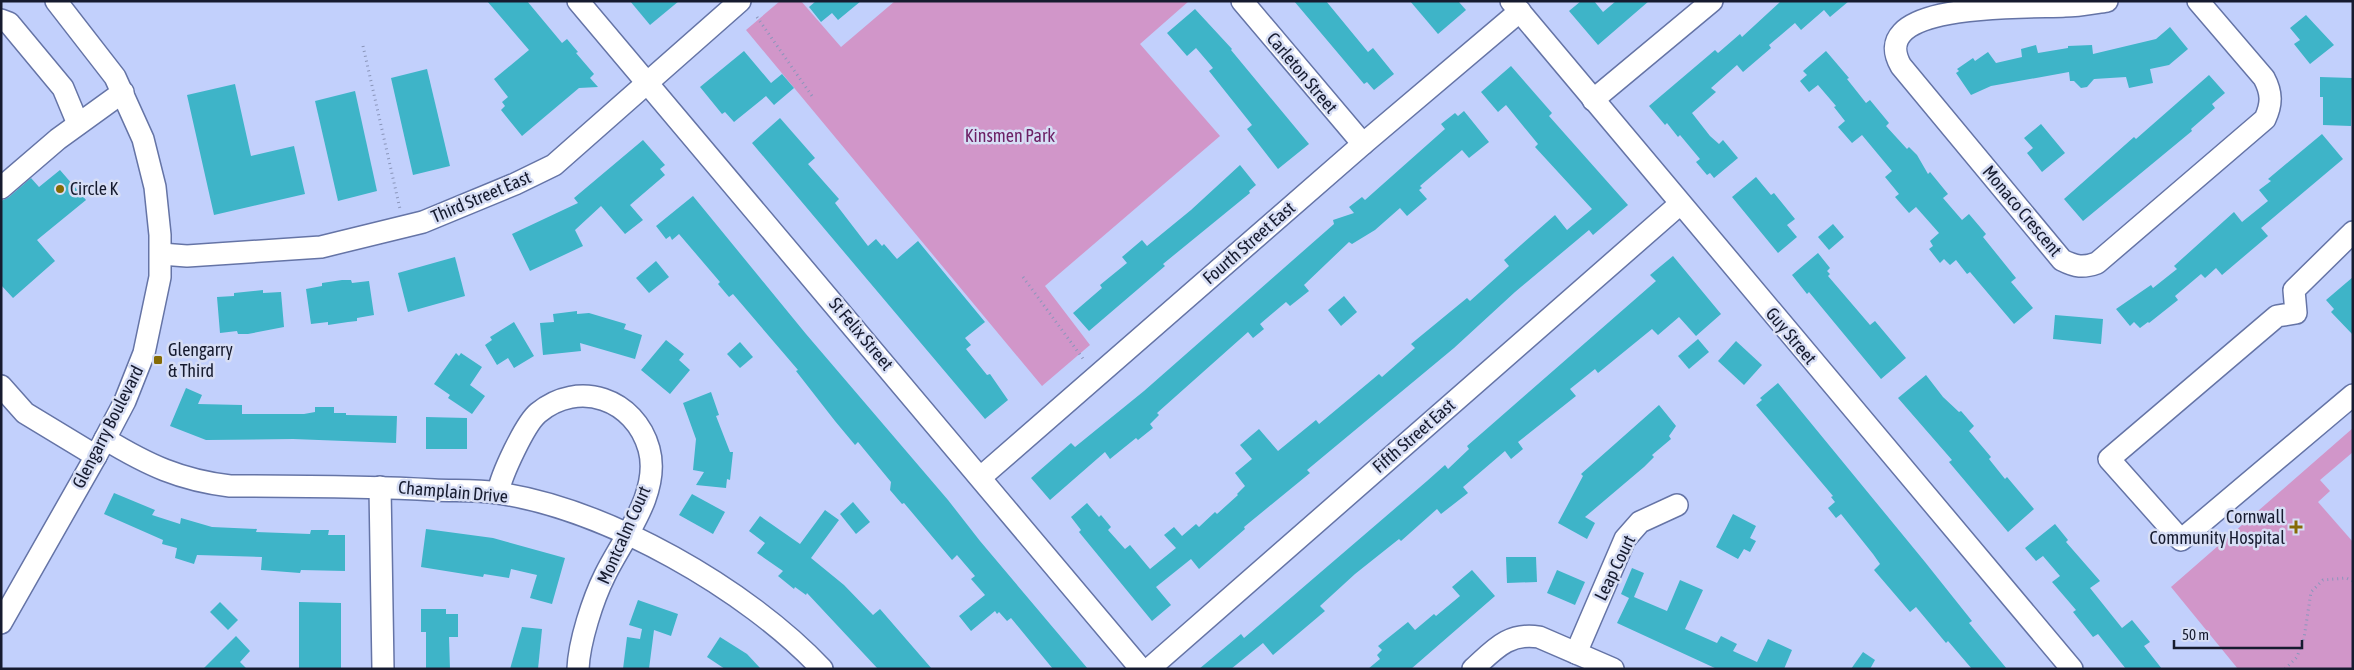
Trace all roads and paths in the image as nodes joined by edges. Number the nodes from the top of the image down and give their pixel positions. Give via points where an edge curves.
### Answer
1 (56, 1) edge
2 (578, 1) edge
3 (740, 1) edge
4 (1242, 1) edge
5 (1712, 1) edge
6 (2107, 1) edge
7 (2198, 1) edge
8 (1515, 6) edge
9 (757, 17) dead end
10 (1, 20) edge
11 (363, 46) dead end
12 (647, 82) junction
13 (123, 92) junction
14 (812, 96) dead end
15 (1593, 100) junction
16 (78, 124) junction
17 (1363, 144) junction
18 (1, 188) edge
19 (1680, 204) junction
20 (404, 226) junction
21 (2353, 232) edge
22 (162, 254) junction
23 (1023, 277) dead end
24 (1084, 360) dead end
25 (1, 386) edge
26 (2353, 395) edge
27 (101, 448) junction
28 (981, 477) junction
29 (380, 487) junction
30 (498, 493) junction
31 (1676, 504) dead end
32 (628, 534) junction
33 (2353, 581) edge
34 (1, 623) edge
35 (1576, 653) junction
36 (383, 669) edge
37 (578, 669) edge
38 (822, 669) edge
39 (1141, 669) edge
40 (1149, 669) edge
41 (1472, 669) edge
42 (1613, 669) edge
43 (2072, 669) edge
44 (2284, 669) edge

1 - 13 street, Glengarry Boulevard via 98,52
2 - 12 street, St Felix Street
3 - 12 street, Third Street East
4 - 17 street, Carleton Street
5 - 15 street
6 - 7 street, Monaco Crescent via 1959,10 1914,26 1899,36 1895,47 1901,66 2062,260 2075,267 2097,263 2265,119 2271,100 2264,78
8 - 15 street, Guy Street
8 - 17 street, Fourth Street East
9 - 14 path
10 - 16 street via 9,23 63,88
11 - 20 path
12 - 20 street, Third Street East via 554,165 423,222
12 - 28 street, St Felix Street
13 - 16 street
13 - 22 street, Glengarry Boulevard via 149,161
15 - 19 street, Guy Street
16 - 18 street
17 - 28 street, Fourth Street East
19 - 40 street, Fifth Street East
19 - 43 street, Guy Street
20 - 22 street, Third Street East via 320,246 187,256
21 - 26 street via 2294,290 2296,313 2277,316 2109,459 2182,540
22 - 27 street, Glengarry Boulevard via 158,296 144,353
23 - 24 path
25 - 27 street, Champlain Drive via 25,413
27 - 29 street, Champlain Drive via 174,474 214,484
27 - 34 street, Glengarry Boulevard
28 - 39 street, St Felix Street
29 - 30 street, Champlain Drive
29 - 36 street
30 - 32 street, Champlain Drive via 585,517
30 - 32 street, Montcalm Court via 525,430 538,413 559,400 577,396 609,400 637,422 649,449 651,474
31 - 35 street, Leap Court via 1640,522 1625,539
32 - 37 street, Montcalm Court via 604,576 579,651
32 - 38 street, Champlain Drive via 707,578 765,618
33 - 44 path via 2346,578 2323,580 2311,592 2304,638 2297,657
35 - 41 street via 1539,636 1522,635 1504,642
35 - 42 street

